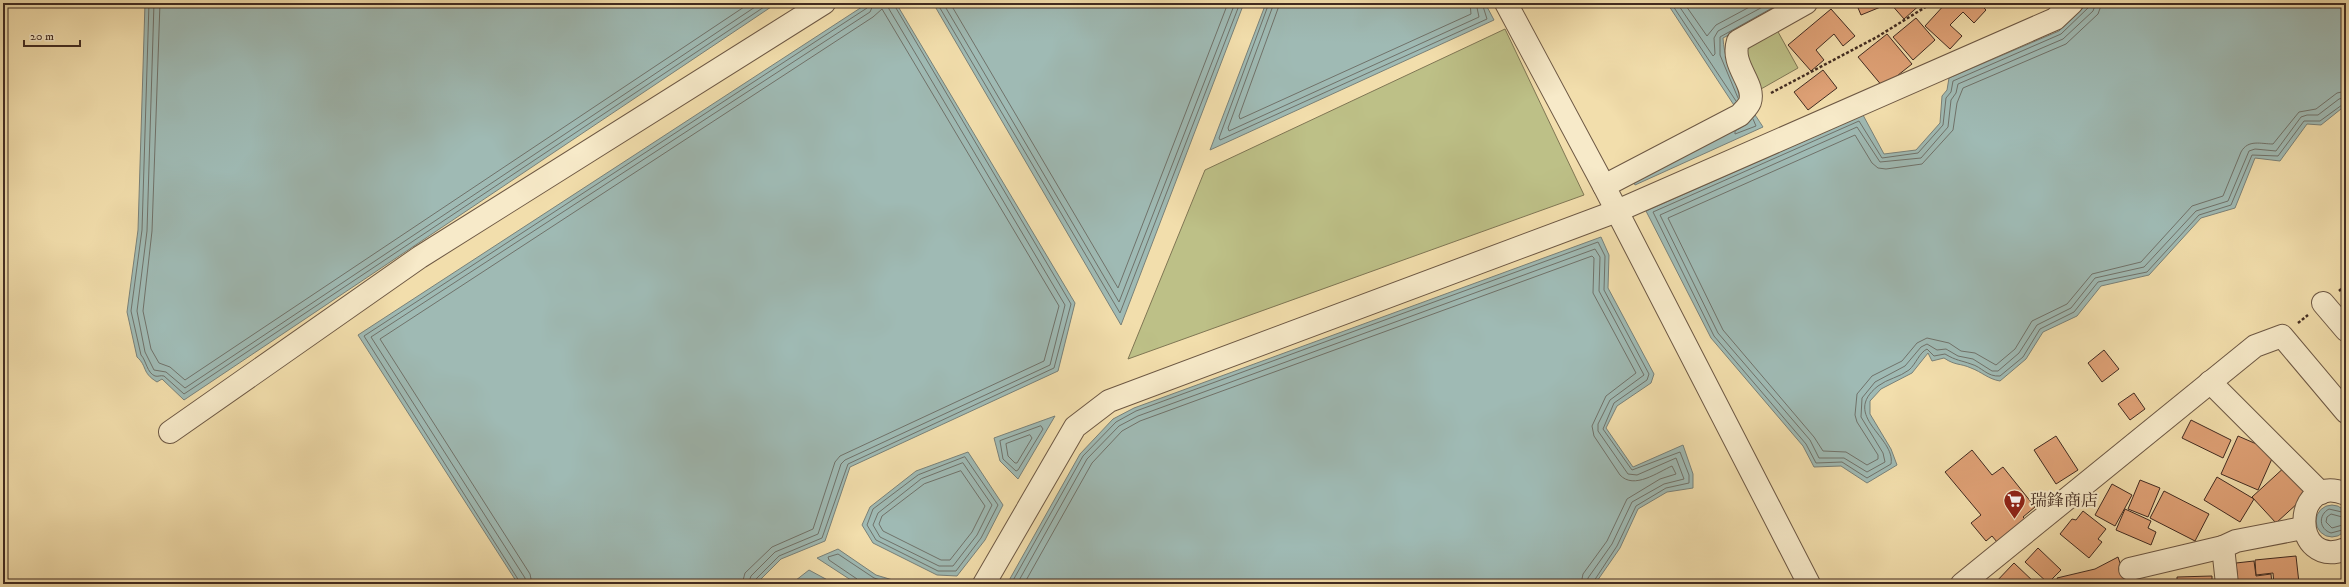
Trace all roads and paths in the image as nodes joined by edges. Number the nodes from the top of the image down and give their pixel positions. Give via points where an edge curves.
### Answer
1 (824, 3) edge
2 (1506, 3) edge
3 (1806, 3) edge
4 (1932, 3) edge
5 (2072, 3) edge
6 (1744, 109) junction
7 (1604, 186) junction
8 (1617, 212) junction
9 (2323, 303) dead end
10 (2346, 330) edge
11 (2210, 382) junction
12 (2346, 412) edge
13 (170, 432) dead end
14 (2321, 493) junction
15 (2346, 494) edge
16 (2303, 528) junction
17 (2223, 547) junction
18 (2346, 549) edge
19 (2130, 569) dead end
20 (984, 584) edge
21 (1810, 584) edge
22 (1962, 584) edge
23 (2227, 584) edge

1 - 13 street via 420,257
2 - 7 street
3 - 6 street via 1738,41 1735,50 1738,65 1751,94
4 - 6 path via 1877,37
5 - 8 street via 2055,19
6 - 7 street
7 - 8 street
8 - 20 street via 1108,401 1075,427
8 - 21 street
9 - 10 street
11 - 12 street via 2254,346 2282,336
11 - 14 street
11 - 22 street
14 - 15 street via 2330,491
14 - 16 street via 2306,507
16 - 17 street via 2236,540
16 - 18 street via 2307,538 2324,550 2334,552
17 - 19 street
17 - 23 street

